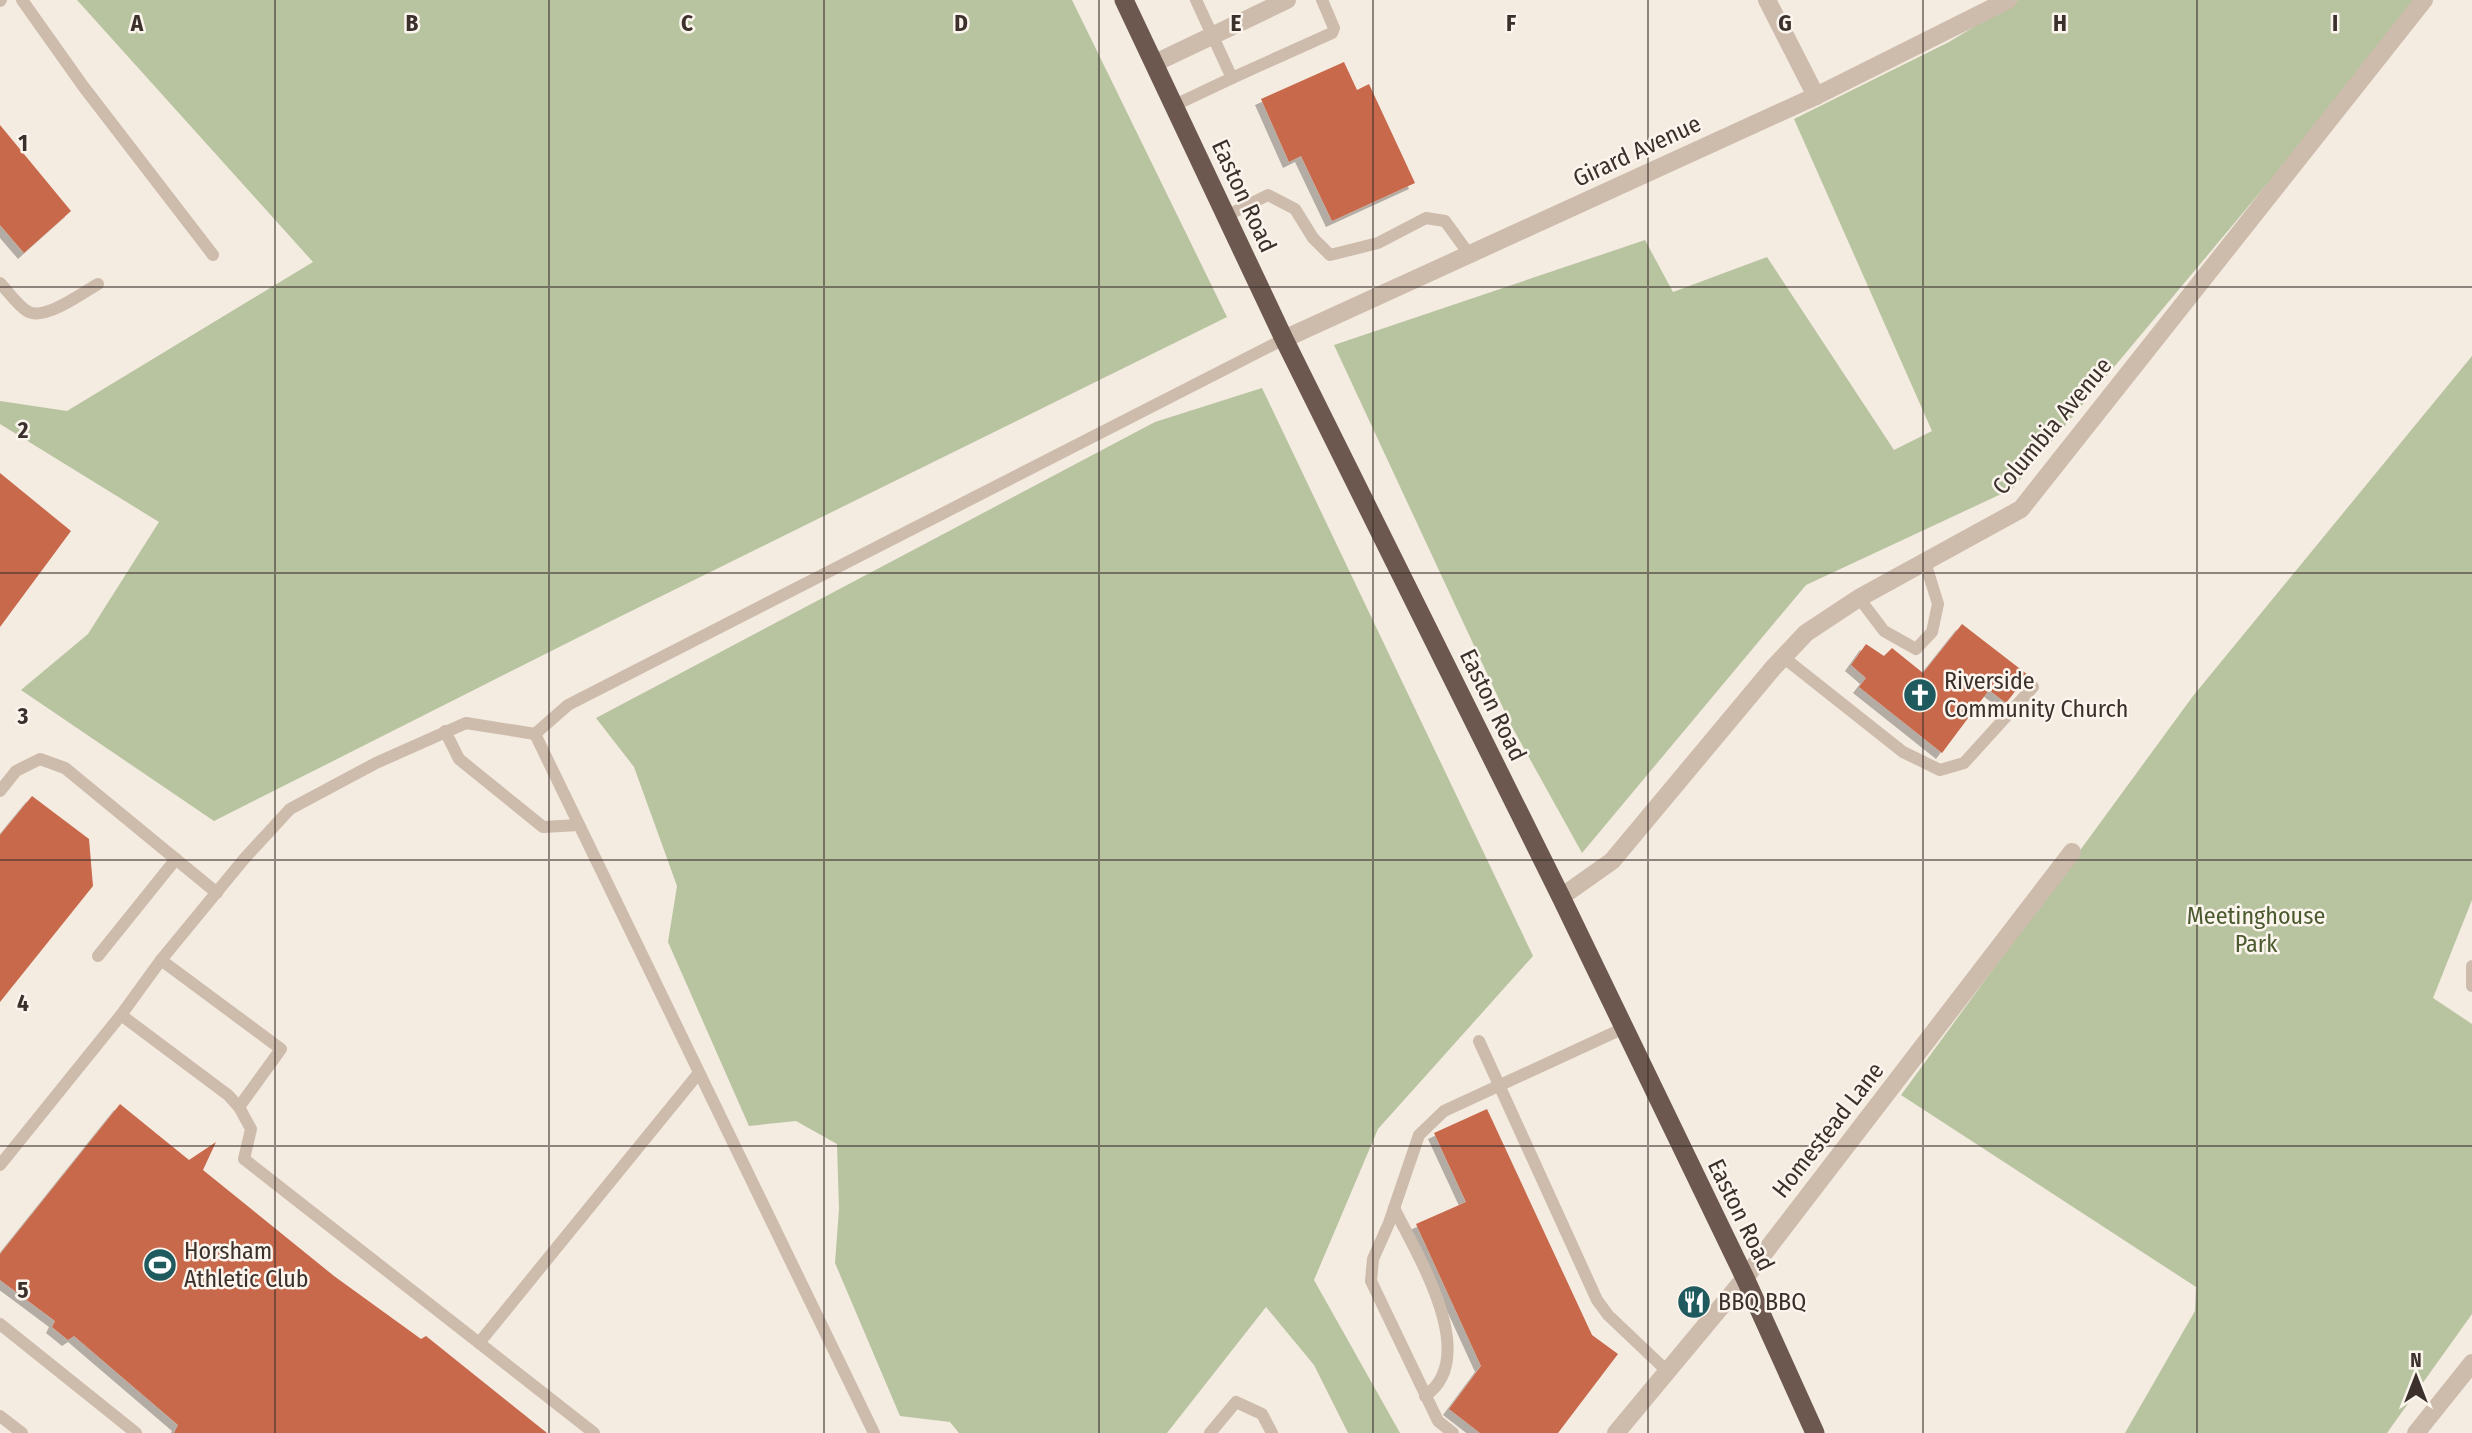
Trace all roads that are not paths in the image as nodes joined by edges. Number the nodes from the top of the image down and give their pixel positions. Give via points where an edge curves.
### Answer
1 (22, 0) edge
2 (1196, 0) edge
3 (1287, 0) edge
4 (1322, 0) edge
5 (1768, 0) edge
6 (2008, 0) edge
7 (2424, 0) edge
8 (1126, 1) edge
9 (1260, 6) edge
10 (1213, 36) junction
11 (1155, 63) junction
12 (1232, 78) junction
13 (1816, 96) junction
14 (1175, 105) junction
15 (1226, 216) junction
16 (1469, 254) junction
17 (213, 256) dead end
18 (0, 282) edge
19 (98, 284) dead end
20 (1284, 339) junction
21 (1925, 562) junction
22 (1859, 598) junction
23 (1783, 657) junction
24 (2033, 687) dead end
25 (445, 732) junction
26 (536, 734) junction
27 (0, 791) edge
28 (579, 825) junction
29 (2072, 852) dead end
30 (176, 859) junction
31 (217, 892) junction
32 (1561, 897) junction
33 (97, 956) dead end
34 (161, 960) junction
35 (2472, 966) edge
36 (2472, 986) edge
37 (121, 1015) junction
38 (1624, 1028) junction
39 (1479, 1041) dead end
40 (698, 1074) junction
41 (1500, 1086) junction
42 (239, 1107) junction
43 (0, 1165) edge
44 (1394, 1208) junction
45 (1745, 1278) junction
46 (0, 1324) edge
47 (479, 1343) junction
48 (2472, 1363) edge
49 (1667, 1371) junction
50 (1425, 1396) junction
51 (0, 1416) edge
52 (22, 1433) edge
53 (136, 1433) edge
54 (594, 1433) edge
55 (874, 1433) edge
56 (1210, 1433) edge
57 (1272, 1433) edge
58 (1453, 1433) edge
59 (1616, 1433) edge
60 (1815, 1433) edge
61 (2416, 1433) edge

1 - 17 lane
2 - 10 lane
3 - 9 street
4 - 12 lane via 1332,33
5 - 13 street
6 - 13 street, Girard Avenue
7 - 21 street, Columbia Avenue via 2021,509
8 - 11 highway, Easton Road
9 - 10 street
10 - 11 street
10 - 12 lane
11 - 14 highway, Easton Road
12 - 14 lane
13 - 16 street, Girard Avenue
14 - 15 highway, Easton Road
15 - 16 lane via 1268,195 1295,209 1330,255 1378,243 1426,218 1445,221
15 - 20 highway, Easton Road
16 - 20 street, Girard Avenue
18 - 19 lane via 27,312 36,314 47,314
20 - 26 lane via 568,705
20 - 32 highway, Easton Road
21 - 22 street, Columbia Avenue
21 - 22 lane via 1938,604 1932,632 1916,649 1884,631
22 - 23 street, Columbia Avenue via 1806,633
23 - 24 lane via 1903,752 1940,770 1964,763
23 - 32 street, Columbia Avenue via 1612,861
25 - 26 lane via 466,723
25 - 28 lane via 459,759 543,827
25 - 31 lane via 290,809
26 - 28 lane
27 - 30 lane via 16,771 40,759 65,768
28 - 40 lane
29 - 45 street, Homestead Lane
30 - 31 lane
30 - 33 lane
31 - 34 lane
32 - 38 highway, Easton Road
34 - 37 lane
34 - 42 lane via 281,1049
35 - 36 lane
37 - 42 lane
37 - 43 lane
38 - 41 lane
38 - 45 highway, Easton Road
39 - 41 lane
40 - 47 lane
40 - 55 lane
41 - 44 lane via 1444,1111 1419,1135
41 - 49 lane via 1597,1300
42 - 47 lane via 251,1129 244,1159
44 - 50 lane via 1373,1259 1371,1281
44 - 50 lane via 1444,1315 1448,1336 1445,1368 1436,1389
45 - 49 street, Homestead Lane
45 - 60 highway, Easton Road
46 - 53 lane
47 - 54 lane
48 - 61 street
49 - 59 street, Homestead Lane
50 - 58 lane via 1438,1420
51 - 52 lane
56 - 57 lane via 1236,1402 1262,1414

